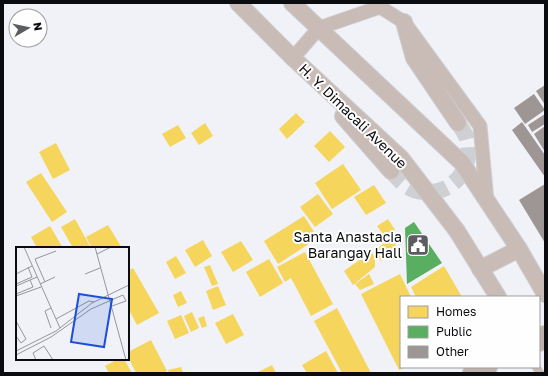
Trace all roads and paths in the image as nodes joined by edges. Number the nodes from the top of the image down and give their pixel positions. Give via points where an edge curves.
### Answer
1 (238, 3) edge
2 (292, 3) edge
3 (378, 5) edge
4 (404, 22) junction
5 (319, 28) junction
6 (293, 58) junction
7 (326, 88) junction
8 (458, 123) tunnel mouth
9 (391, 171) tunnel mouth
10 (487, 201) junction
11 (519, 249) junction
12 (480, 269) junction
13 (545, 294) edge
14 (497, 296) edge
15 (484, 368) edge
16 (474, 373) edge

1 - 6 street, H. Y. Dimacali Avenue
2 - 5 street
3 - 4 street
3 - 5 street
4 - 8 street via 414,58
4 - 10 street via 480,126
5 - 6 street
5 - 10 street via 462,163
6 - 7 street, H. Y. Dimacali Avenue
7 - 9 street via 339,112
7 - 12 street, H. Y. Dimacali Avenue via 401,158 457,231
10 - 11 street
11 - 12 street
11 - 13 street
12 - 14 street, H. Y. Dimacali Avenue
15 - 16 highway

